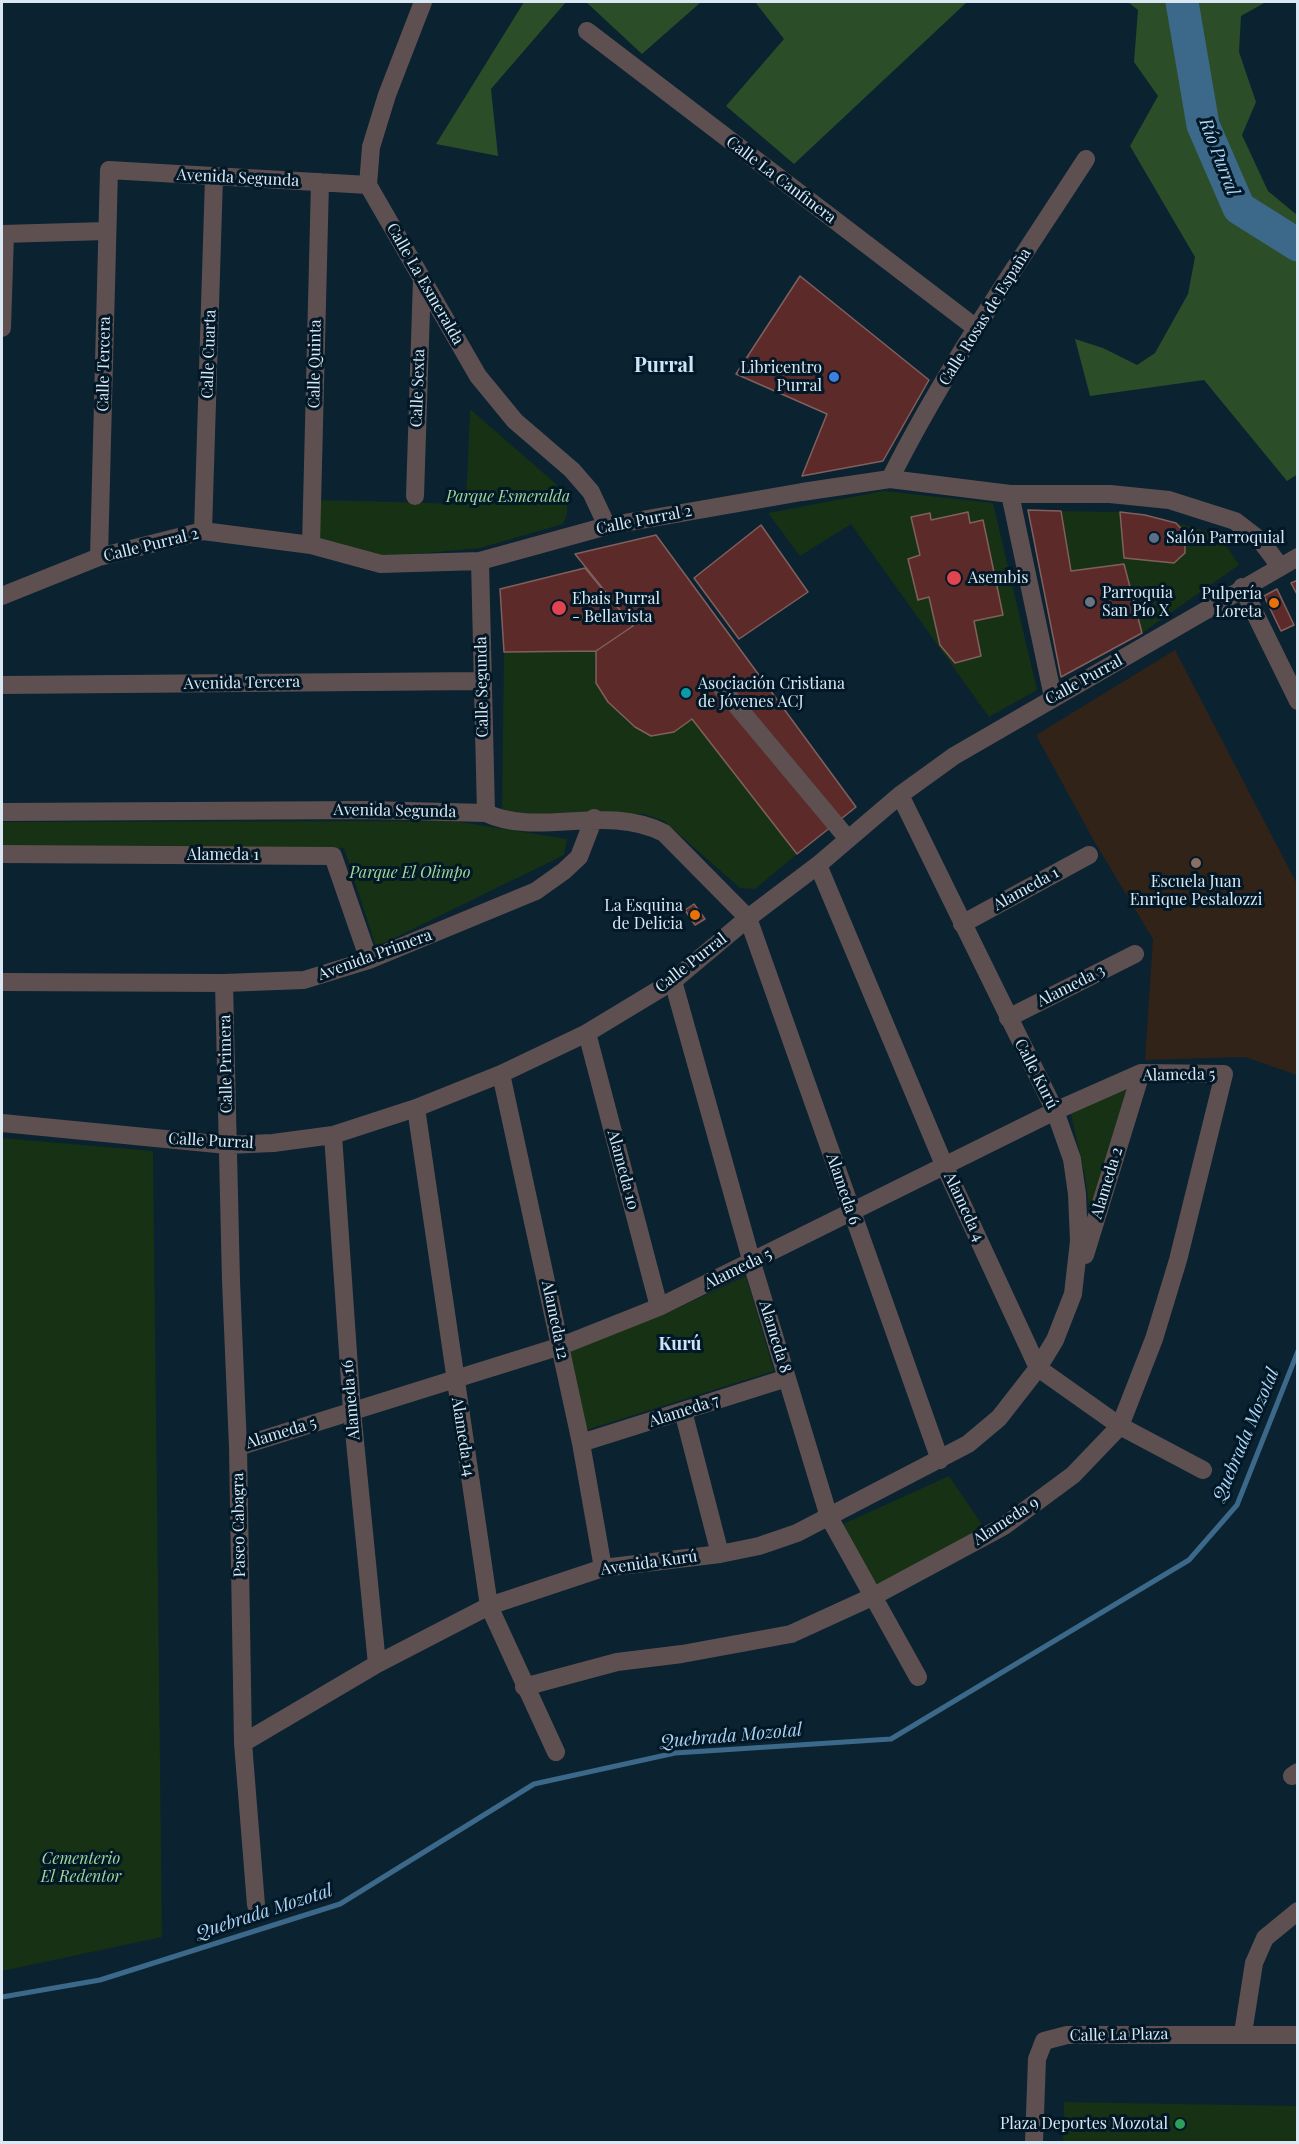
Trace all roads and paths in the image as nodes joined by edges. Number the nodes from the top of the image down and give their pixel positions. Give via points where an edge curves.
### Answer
1 (423, 2) edge
2 (586, 31) dead end
3 (1086, 159) dead end
4 (109, 170) joint
5 (214, 177) junction
6 (320, 182) junction
7 (368, 185) junction
8 (106, 231) junction
9 (3, 234) edge
10 (422, 279) junction
11 (2, 328) edge
12 (976, 328) junction
13 (890, 479) junction
14 (1010, 494) junction
15 (415, 496) dead end
16 (607, 526) junction
17 (203, 531) junction
18 (311, 545) junction
19 (99, 557) junction
20 (1298, 557) edge
21 (480, 561) junction
22 (1280, 565) junction
23 (1242, 587) junction
24 (2, 596) edge
25 (482, 681) junction
26 (2, 685) edge
27 (721, 687) dead end
28 (1053, 697) junction
29 (1298, 701) edge
30 (900, 795) junction
31 (2, 812) edge
32 (486, 813) junction
33 (594, 818) junction
34 (848, 839) junction
35 (2, 854) edge
36 (1089, 855) dead end
37 (818, 865) junction
38 (748, 918) junction
39 (962, 924) junction
40 (1135, 954) dead end
41 (369, 960) junction
42 (672, 981) junction
43 (2, 982) edge
44 (224, 983) junction
45 (1008, 1018) junction
46 (587, 1033) junction
47 (1141, 1073) junction
48 (501, 1074) junction
49 (1224, 1074) joint
50 (416, 1108) junction
51 (1055, 1111) junction
52 (2, 1124) edge
53 (333, 1135) junction
54 (227, 1145) junction
55 (945, 1167) junction
56 (851, 1213) junction
57 (752, 1263) junction
58 (1073, 1293) junction
59 (659, 1307) junction
60 (561, 1346) junction
61 (1038, 1368) junction
62 (787, 1378) junction
63 (454, 1379) junction
64 (351, 1411) junction
65 (683, 1411) junction
66 (1120, 1426) junction
67 (581, 1443) junction
68 (238, 1446) junction
69 (940, 1460) junction
70 (1203, 1470) dead end
71 (829, 1517) junction
72 (720, 1554) junction
73 (603, 1568) junction
74 (874, 1596) junction
75 (489, 1606) junction
76 (377, 1664) junction
77 (918, 1677) dead end
78 (524, 1687) junction
79 (243, 1743) junction
80 (556, 1752) dead end
81 (256, 1905) dead end
82 (1298, 1911) edge
83 (1243, 2033) junction
84 (1298, 2035) edge
85 (1034, 2142) edge

1 - 7 street via 371,147
2 - 12 street, Calle La Canfinera
3 - 12 street, Calle Rosas de España
4 - 5 street, Avenida Segunda
4 - 8 street, Calle Tercera
5 - 6 street, Avenida Segunda
5 - 17 street, Calle Cuarta
6 - 7 street, Avenida Segunda
6 - 18 street, Calle Quinta
7 - 10 street, Calle La Esmeralda
8 - 9 street
8 - 19 street, Calle Tercera
9 - 11 street
10 - 15 street, Calle Sexta
10 - 16 street, Calle La Esmeralda via 478,376 515,421 572,470 591,492
12 - 13 street, Calle Rosas de España
13 - 14 street, Calle Purral 2
13 - 16 street, Calle Purral 2
14 - 22 street, Calle Purral 2 via 1110,494 1169,500 1235,521 1261,541
14 - 28 street
16 - 21 street, Calle Purral 2
17 - 18 street, Calle Purral 2
17 - 19 street, Calle Purral 2
18 - 21 street, Calle Purral 2 via 381,564
19 - 24 street, Calle Purral 2
20 - 22 street, Calle Purral
21 - 25 street, Calle Segunda
22 - 23 street, Calle Purral
23 - 28 street, Calle Purral
23 - 29 street
25 - 26 street, Avenida Tercera
25 - 32 street, Calle Segunda
27 - 34 street
28 - 30 street, Calle Purral via 954,756
30 - 34 street, Calle Purral
30 - 39 street, Calle Kurú
31 - 32 street, Avenida Segunda
32 - 33 street, Avenida Segunda via 517,822
33 - 38 street, Avenida Segunda via 648,824 664,832
33 - 41 street, Avenida Primera via 579,857 536,891
34 - 37 street, Calle Purral
35 - 41 street, Alameda 1 via 333,856
36 - 39 street, Alameda 1
37 - 38 street, Calle Purral
37 - 55 street, Alameda 4
38 - 42 street, Calle Purral
38 - 56 street, Alameda 6
39 - 45 street, Calle Kurú
40 - 45 street, Alameda 3
41 - 44 street, Avenida Primera via 304,980
42 - 46 street, Calle Purral
42 - 57 street, Alameda 8
43 - 44 street, Avenida Primera
44 - 54 street, Calle Primera
45 - 51 street, Calle Kurú
46 - 48 street, Calle Purral
46 - 59 street, Alameda 10
47 - 49 street, Alameda 5
47 - 51 street, Alameda 5
47 - 58 street, Alameda 2
48 - 50 street, Calle Purral
48 - 60 street, Alameda 12
49 - 66 street, Alameda 9 via 1178,1260 1154,1339
50 - 53 street, Calle Purral
50 - 63 street, Alameda 14
51 - 55 street, Alameda 5
51 - 58 street, Calle Kurú via 1072,1159 1077,1194 1079,1241
52 - 54 street, Calle Purral
53 - 54 street, Calle Purral
53 - 64 street, Alameda 16
54 - 68 street, Paseo Cabagra
55 - 56 street, Alameda 5
55 - 61 street, Alameda 4
56 - 57 street, Alameda 5
56 - 69 street, Alameda 6
57 - 59 street, Alameda 5
57 - 62 street, Alameda 8
58 - 61 street, Calle Kurú
59 - 60 street, Alameda 5
60 - 63 street, Alameda 5
60 - 67 street, Alameda 12
61 - 66 street, Alameda 4
61 - 69 street, Avenida Kurú via 999,1418 968,1444
62 - 65 street, Alameda 7
62 - 71 street, Alameda 8
63 - 64 street, Alameda 5
63 - 75 street, Alameda 14
64 - 68 street, Alameda 5
64 - 76 street, Alameda 16
65 - 67 street, Alameda 7
65 - 72 street
66 - 70 street, Alameda 4
66 - 74 street, Alameda 9 via 1073,1476 1004,1526
67 - 73 street, Alameda 12
68 - 79 street, Paseo Cabagra
69 - 71 street, Avenida Kurú
71 - 72 street, Avenida Kurú via 797,1533
71 - 74 street, Alameda 8
72 - 73 street, Avenida Kurú
73 - 75 street, Avenida Kurú
74 - 77 street, Alameda 8
74 - 78 street, Alameda 9 via 791,1634 617,1662
75 - 76 street, Avenida Kurú
75 - 78 street, Alameda 14
76 - 79 street, Avenida Kurú
78 - 80 street, Alameda 14
79 - 81 street, Paseo Cabagra
82 - 83 street via 1265,1938 1254,1963
83 - 84 street, Calle La Plaza
83 - 85 street, Calle La Plaza via 1068,2034 1044,2041 1037,2059

